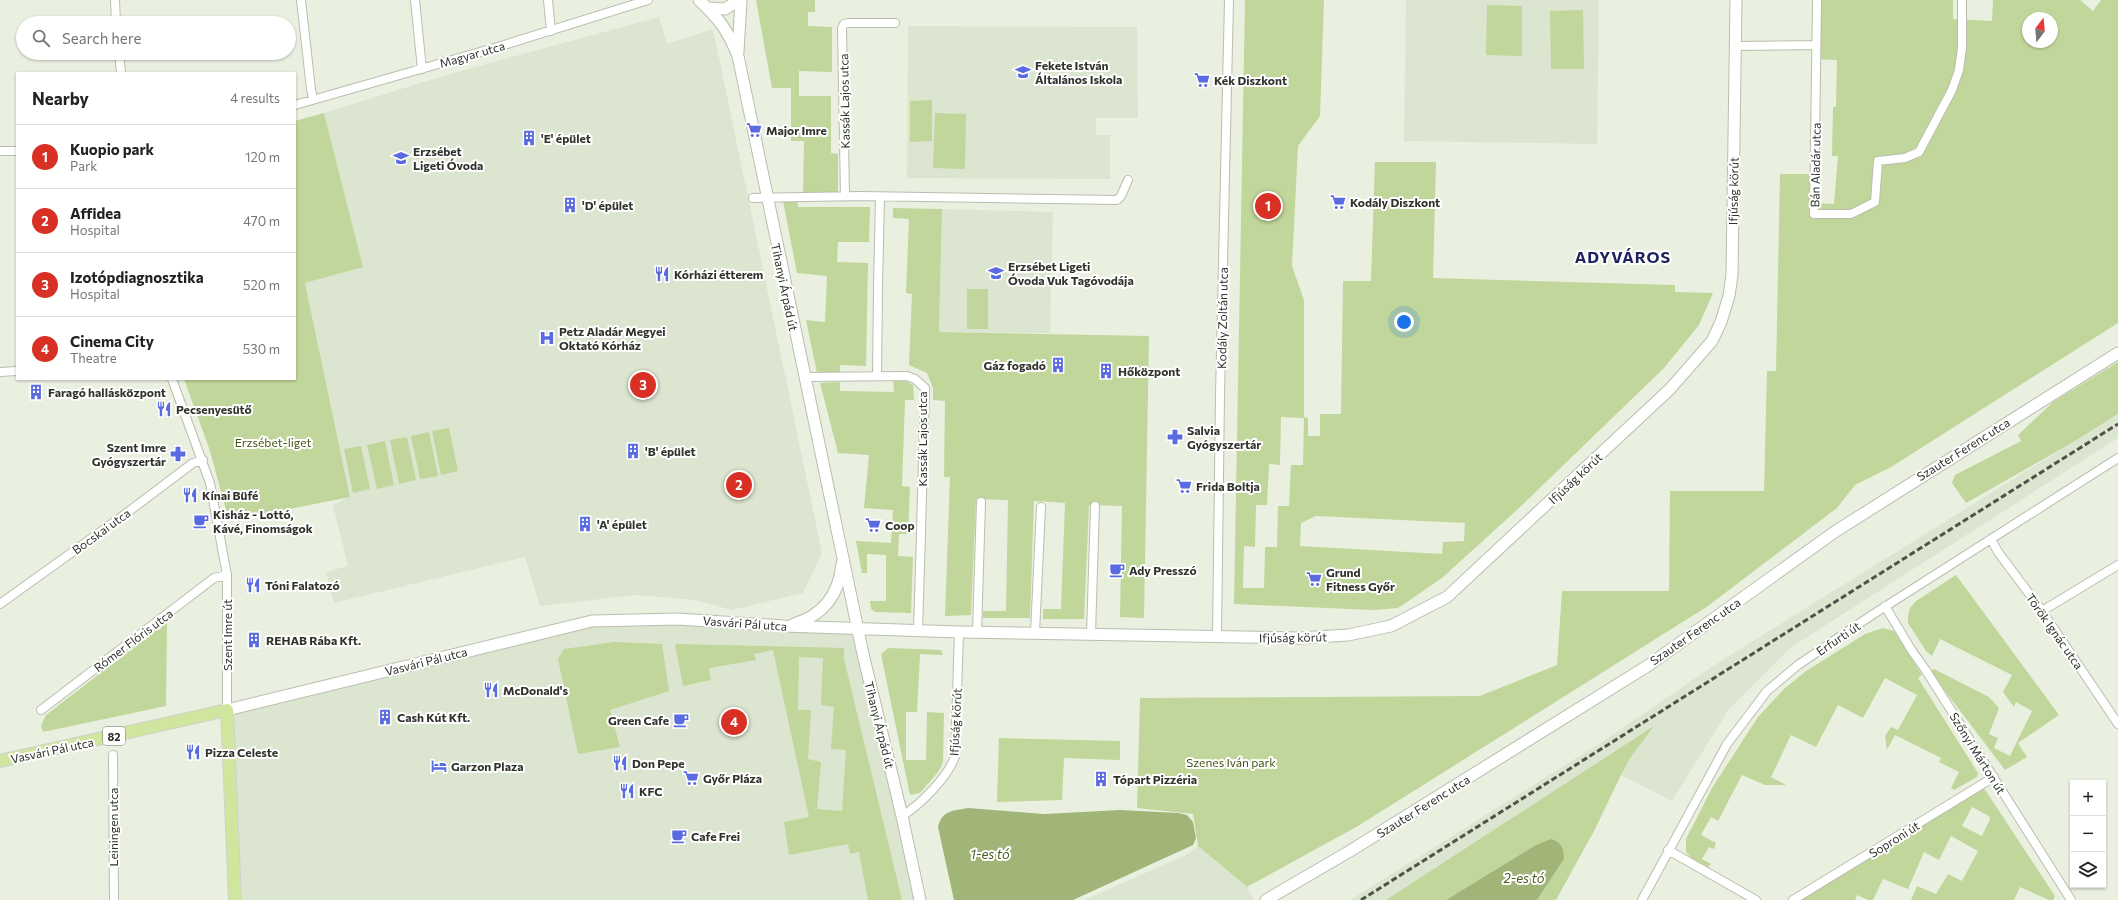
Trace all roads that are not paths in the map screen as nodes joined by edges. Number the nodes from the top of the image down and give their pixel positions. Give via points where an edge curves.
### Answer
1 (114, 0) edge
2 (301, 0) edge
3 (415, 0) edge
4 (548, 0) edge
5 (648, 0) edge
6 (699, 0) edge
7 (740, 0) edge
8 (1229, 0) edge
9 (1736, 0) edge
10 (1817, 0) edge
11 (1962, 0) edge
12 (708, 8) junction
13 (115, 16) edge
14 (895, 23) dead end
15 (551, 30) junction
16 (1816, 45) junction
17 (1736, 46) junction
18 (738, 56) junction
19 (119, 60) edge
20 (422, 69) junction
21 (120, 72) edge
22 (313, 99) junction
23 (296, 105) edge
24 (0, 151) edge
25 (16, 151) edge
26 (1128, 180) dead end
27 (846, 196) junction
28 (766, 197) junction
29 (880, 197) junction
30 (752, 198) dead end
31 (2118, 353) edge
32 (16, 371) edge
33 (0, 372) edge
34 (877, 376) junction
35 (804, 377) junction
36 (172, 380) edge
37 (2118, 458) edge
38 (203, 460) junction
39 (981, 502) dead end
40 (1095, 506) dead end
41 (1041, 507) dead end
42 (1991, 539) junction
43 (842, 549) junction
44 (2118, 564) edge
45 (227, 575) junction
46 (0, 604) edge
47 (1885, 606) junction
48 (2042, 611) junction
49 (784, 626) junction
50 (858, 628) junction
51 (918, 630) junction
52 (959, 632) junction
53 (977, 632) junction
54 (1035, 633) junction
55 (1091, 634) junction
56 (1217, 636) junction
57 (40, 710) dead end
58 (227, 710) junction
59 (2118, 724) edge
60 (113, 754) dead end
61 (0, 761) edge
62 (1994, 777) junction
63 (902, 816) junction
64 (1668, 850) junction
65 (114, 900) edge
66 (236, 900) edge
67 (920, 900) edge
68 (1266, 900) edge
69 (1642, 900) edge
70 (1756, 900) edge
71 (1793, 900) edge
72 (2071, 900) edge

1 - 13 street
2 - 22 street
3 - 20 street
4 - 15 street
5 - 15 street, Magyar utca
6 - 12 street, Tihanyi Árpád út
7 - 12 street, Tihanyi Árpád út via 725,9
7 - 18 street, Tihanyi Árpád út
8 - 56 street, Kodály Zoltán utca
9 - 17 street, Ifjúság körút
10 - 16 street, Bán Aladár utca
11 - 16 street, Bán Aladár utca via 1961,59 1952,90 1919,152 1905,158 1878,161 1875,202 1851,214 1814,214
12 - 18 street, Tihanyi Árpád út via 728,33
14 - 27 street, Kassák Lajos utca via 848,22 842,28
15 - 20 street, Magyar utca
16 - 17 street
17 - 56 street, Ifjúság körút via 1732,275 1721,322 1707,347 1670,388 1596,458 1482,565 1433,605 1391,626 1348,635 1300,638
18 - 28 street, Tihanyi Árpád út
19 - 21 street
20 - 22 street, Magyar utca
22 - 23 street, Magyar utca
24 - 25 street
26 - 29 street via 1117,200
27 - 28 street
27 - 29 street
28 - 30 street
28 - 35 street, Tihanyi Árpád út
29 - 34 street
31 - 68 street, Szauter Ferenc utca via 1836,531 1649,665 1350,852
32 - 33 street
34 - 35 street
34 - 51 street, Kassák Lajos utca via 907,376 925,388
35 - 43 street, Tihanyi Árpád út
36 - 38 street, Szent Imre út
37 - 42 street, Erfurti út
38 - 45 street, Szent Imre út via 210,483
38 - 46 street, Bocskai utca via 193,464
39 - 53 street
40 - 55 street
41 - 54 street
42 - 47 street, Erfurti út
42 - 48 street, Török Ignác utca
43 - 49 street, Tihanyi Árpád út via 840,579 829,602 810,618
43 - 50 street, Tihanyi Árpád út
44 - 48 street
45 - 57 street, Rómer Flóris utca via 214,578
45 - 58 street, Szent Imre út
47 - 62 street, Szőnyi Márton út
47 - 64 street, Erfurti út via 1798,665 1767,691 1727,744
48 - 59 street, Török Ignác utca
49 - 50 street, Vasvári Pál utca
49 - 58 street, Vasvári Pál utca via 678,619 592,621
50 - 51 street, Ifjúság körút
50 - 63 street, Tihanyi Árpád út
51 - 52 street, Ifjúság körút
52 - 53 street, Ifjúság körút
52 - 63 street, Ifjúság körút via 955,756 949,770 915,807
53 - 54 street, Ifjúság körút
54 - 55 street, Ifjúság körút
55 - 56 street, Ifjúság körút
58 - 61 main road, Vasvári Pál utca / 82
58 - 66 main road, Szent Imre út
60 - 65 street, Leiningen utca
62 - 71 street, Soproni út
62 - 72 street, Szőnyi Márton út
63 - 67 street, Tihanyi Árpád út
64 - 69 street, Erfurti út
64 - 70 street

